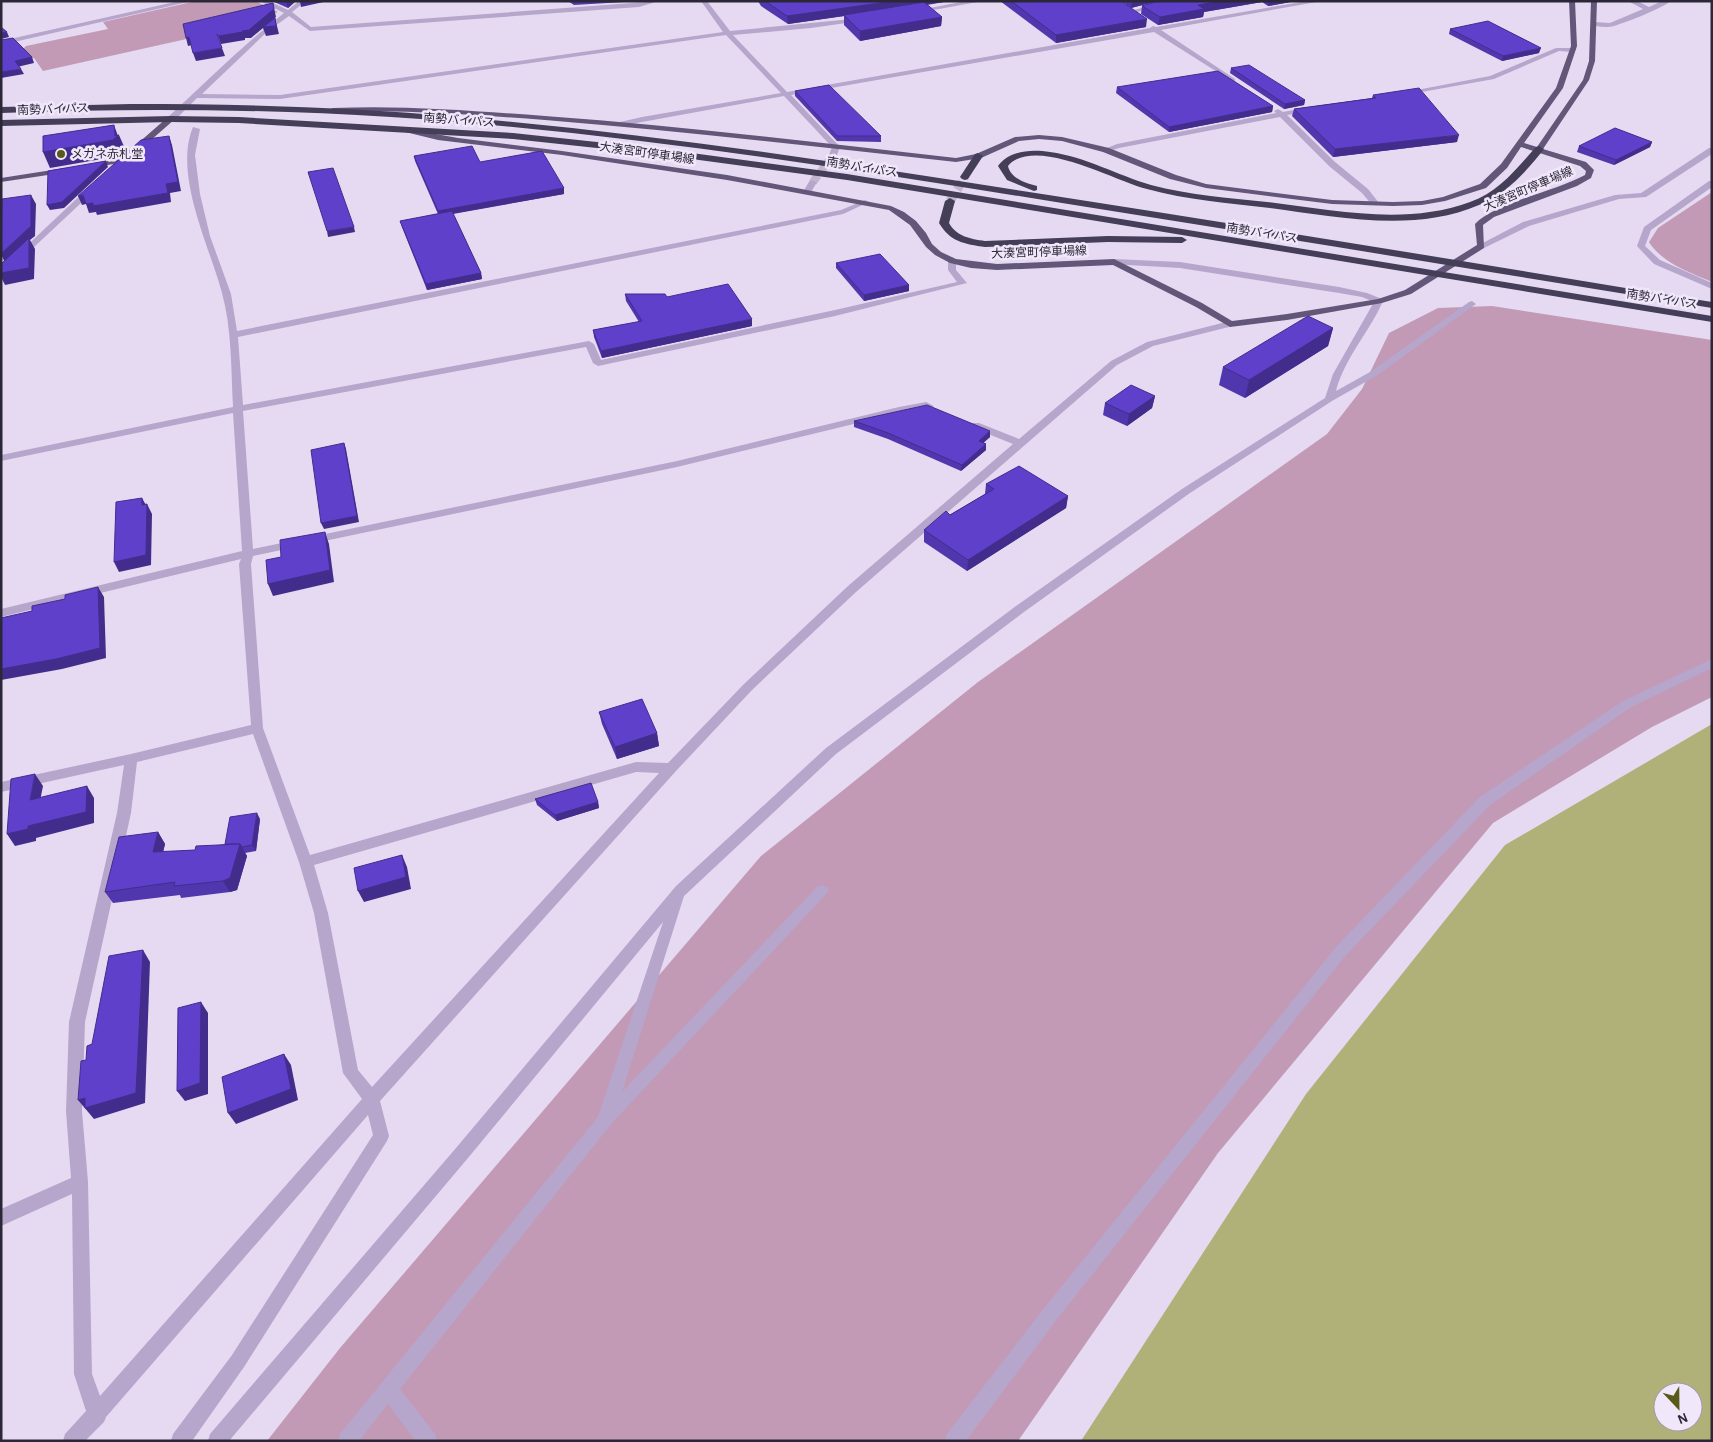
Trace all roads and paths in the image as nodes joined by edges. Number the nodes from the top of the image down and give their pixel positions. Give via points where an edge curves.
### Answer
1 (189, 1) edge
2 (263, 1) edge
3 (303, 1) edge
4 (656, 1) edge
5 (704, 1) edge
6 (980, 1) edge
7 (1175, 1) edge
8 (1319, 1) edge
9 (1572, 1) edge
10 (1594, 1) edge
11 (1632, 1) edge
12 (1668, 1) edge
13 (1122, 6) edge
14 (1650, 10) junction
15 (288, 12) junction
16 (910, 12) edge
17 (1130, 12) junction
18 (1136, 16) edge
19 (870, 17) edge
20 (1594, 24) junction
21 (1152, 27) junction
22 (729, 34) junction
23 (1, 43) edge
24 (1573, 50) junction
25 (1243, 87) edge
26 (784, 93) junction
27 (1397, 94) edge
28 (195, 96) junction
29 (182, 107) junction
30 (1321, 107) edge
31 (1275, 109) edge
32 (1, 110) edge
33 (321, 111) junction
34 (1283, 114) junction
35 (171, 119) junction
36 (1, 123) edge
37 (623, 124) junction
38 (390, 128) junction
39 (196, 130) dead end
40 (1520, 144) junction
41 (1539, 149) junction
42 (1106, 150) junction
43 (1712, 150) edge
44 (835, 151) junction
45 (978, 156) junction
46 (123, 160) junction
47 (110, 172) edge
48 (965, 177) tunnel mouth
49 (1, 180) edge
50 (813, 182) tunnel mouth
51 (1712, 183) edge
52 (96, 186) edge
53 (807, 192) junction
54 (865, 202) junction
55 (950, 202) tunnel mouth
56 (1375, 204) junction
57 (1481, 246) junction
58 (1382, 251) junction
59 (952, 260) junction
60 (1114, 262) junction
61 (1384, 266) junction
62 (1, 275) edge
63 (1712, 286) edge
64 (1379, 301) junction
65 (1472, 304) dead end
66 (1712, 305) edge
67 (1712, 319) edge
68 (1230, 324) junction
69 (233, 335) junction
70 (1328, 399) junction
71 (237, 409) junction
72 (943, 412) edge
73 (968, 422) edge
74 (1019, 444) junction
75 (1, 458) edge
76 (248, 553) junction
77 (1, 614) edge
78 (1712, 663) edge
79 (258, 728) junction
80 (131, 759) junction
81 (671, 768) junction
82 (1, 787) edge
83 (306, 862) junction
84 (681, 890) junction
85 (822, 891) dead end
86 (372, 1100) junction
87 (605, 1121) junction
88 (80, 1182) junction
89 (1, 1218) edge
90 (388, 1389) junction
91 (97, 1415) junction
92 (72, 1441) edge
93 (180, 1441) edge
94 (217, 1441) edge
95 (347, 1441) edge
96 (428, 1441) edge
97 (954, 1441) edge

1 - 23 street
2 - 15 street
3 - 15 street
4 - 15 street via 639,5 310,29
5 - 22 street
6 - 16 street
7 - 17 street
8 - 21 street
9 - 24 main road, 大湊宮町停車場線
10 - 20 main road
11 - 14 street
12 - 14 street
13 - 17 street
14 - 20 street via 1611,26
15 - 28 street
17 - 18 street
19 - 22 street
20 - 41 main road via 1592,61 1586,80
21 - 25 street
21 - 26 street
22 - 26 street
22 - 28 street via 280,97
24 - 27 street via 1558,49 1492,78
24 - 40 main road, 大湊宮町停車場線 via 1559,88
26 - 37 street
26 - 44 street
28 - 29 street
29 - 32 highway, 南勢バイパス
29 - 33 highway, 南勢バイパス
29 - 35 street
30 - 34 street
31 - 34 street
33 - 37 main road, 大湊宮町停車場線 via 421,109
33 - 58 highway, 南勢バイパス via 516,124 677,142 858,167
34 - 42 street
34 - 56 street
35 - 36 highway, 南勢バイパス
35 - 38 highway, 南勢バイパス
35 - 46 main road
37 - 44 main road, 大湊宮町停車場線
38 - 53 main road, 大湊宮町停車場線 via 431,138 599,158
38 - 61 highway, 南勢バイパス via 541,139 838,176
39 - 69 street via 191,156 196,194 206,236 227,294
40 - 41 main road, 大湊宮町停車場線
40 - 56 main road, 大湊宮町停車場線 via 1504,166 1483,186 1446,199 1422,203
41 - 57 main road, 大湊宮町停車場線 via 1583,164 1590,170 1588,176 1491,216 1479,224
41 - 58 highway via 1502,190 1458,209 1410,216 1337,213 1182,194 1141,185 1048,154 1019,156 1003,166 1006,174 1015,181 1037,189 1307,233
42 - 45 main road, 大湊宮町停車場線 via 1039,137 1018,139
42 - 56 main road, 大湊宮町停車場線 via 1173,177 1206,186 1332,202
43 - 57 street via 1643,196 1618,197 1526,224
44 - 45 main road, 大湊宮町停車場線 via 941,159
45 - 48 highway
46 - 47 street
46 - 49 main road
50 - 53 street
51 - 63 street via 1648,229 1641,246 1657,262
52 - 62 street
53 - 54 main road, 大湊宮町停車場線
54 - 59 main road, 大湊宮町停車場線 via 902,213 931,248
54 - 69 street via 843,212
55 - 61 highway via 944,223 949,232 961,239 985,244 1108,239 1182,240
57 - 64 main road via 1408,292
58 - 66 highway, 南勢バイパス
59 - 60 main road, 大湊宮町停車場線 via 996,267
59 - 71 street via 952,270 963,283 598,363 589,344
60 - 64 street via 1187,266 1339,290
60 - 68 main road, 大湊宮町停車場線
61 - 67 highway, 南勢バイパス
64 - 68 main road
64 - 70 street via 1372,319 1332,381
65 - 70 street via 1373,374
68 - 74 street via 1150,344 1114,363
69 - 71 street
70 - 84 street via 1186,491 1020,609 831,751
71 - 75 street
71 - 76 street
72 - 76 street via 926,405 899,410 677,464
73 - 74 street
74 - 81 street via 845,596 748,687
76 - 77 street
76 - 79 street via 245,564
78 - 97 street via 1627,704 1485,801 1341,951 1051,1312
79 - 80 street
79 - 83 street
80 - 82 street
80 - 88 street via 124,813 77,1022 74,1111
81 - 83 street via 636,767
81 - 86 street
83 - 86 street via 321,913 351,1073
84 - 87 street
84 - 94 street
85 - 87 street
86 - 91 street
86 - 93 street via 381,1136 238,1361
87 - 90 street
88 - 89 street
88 - 91 street via 82,1374
90 - 95 street
90 - 96 street
91 - 92 street

